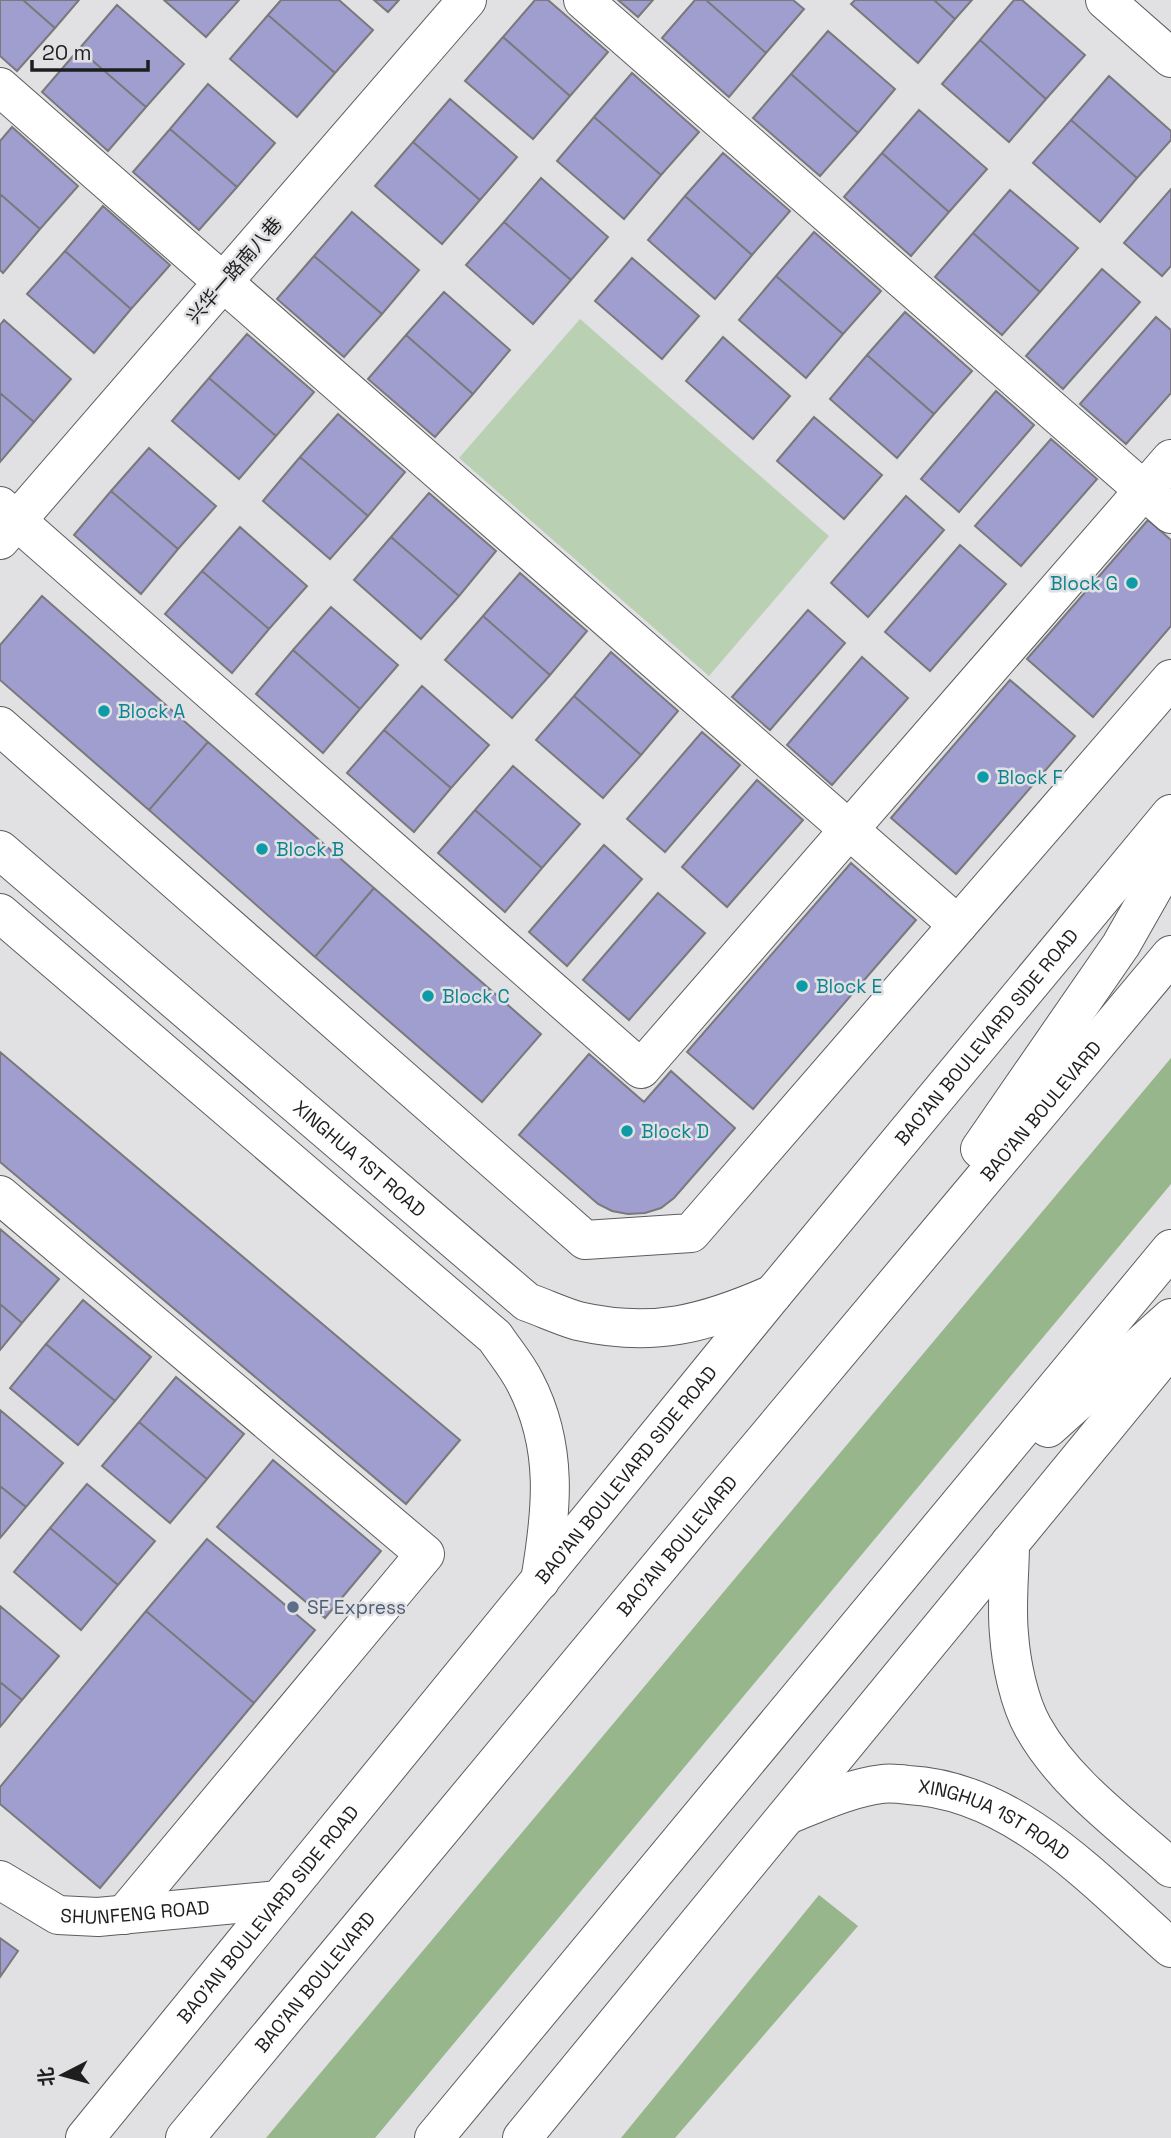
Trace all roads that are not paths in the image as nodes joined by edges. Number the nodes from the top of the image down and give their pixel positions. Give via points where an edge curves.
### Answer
1 (467, 0) edge
2 (583, 0) edge
3 (1105, 0) edge
4 (1171, 58) edge
5 (0, 87) edge
6 (223, 282) junction
7 (1171, 458) edge
8 (1157, 502) edge
9 (6, 522) edge
10 (1171, 680) edge
11 (0, 726) edge
12 (1171, 814) edge
13 (849, 830) junction
14 (0, 849) edge
15 (1171, 857) edge
16 (0, 913) edge
17 (958, 925) junction
18 (1171, 956) edge
19 (0, 1195) edge
20 (1171, 1249) edge
21 (773, 1294) junction
22 (1171, 1318) edge
23 (843, 1346) junction
24 (1171, 1347) edge
25 (955, 1510) junction
26 (1010, 1543) junction
27 (540, 1581) junction
28 (785, 1816) junction
29 (1171, 1868) edge
30 (0, 1880) edge
31 (279, 1900) junction
32 (124, 1915) junction
33 (1171, 1948) edge
34 (85, 2138) edge
35 (185, 2138) edge
36 (434, 2138) edge
37 (522, 2138) edge

1 - 6 main road, 兴华一路南八巷
2 - 8 main road
3 - 4 main road
5 - 6 main road
6 - 9 main road, 兴华一路南八巷
6 - 13 main road
7 - 8 main road
8 - 13 main road
9 - 13 main road via 641,1069
10 - 17 main road
11 - 17 main road via 585,1240 691,1233
12 - 21 main road, BAO'AN BOULEVARD SIDE ROAD
13 - 17 main road
14 - 21 main road, XINGHUA 1ST ROAD via 527,1302 577,1320 627,1329 689,1324 726,1315
15 - 23 main road via 1121,945
16 - 27 main road via 495,1337 525,1382 543,1429 551,1479
18 - 23 main road, BAO'AN BOULEVARD
19 - 32 main road via 425,1554
20 - 25 main road
21 - 27 main road, BAO'AN BOULEVARD SIDE ROAD
22 - 25 main road
23 - 35 main road, BAO'AN BOULEVARD
24 - 26 main road
25 - 36 main road
26 - 28 main road
26 - 29 main road via 1009,1632 1016,1678 1031,1725 1058,1764
27 - 31 main road, BAO'AN BOULEVARD SIDE ROAD
28 - 33 main road, XINGHUA 1ST ROAD via 837,1795 883,1784 929,1786 974,1799 1063,1852
28 - 37 main road
30 - 32 main road, SHUNFENG ROAD via 58,1915
31 - 32 main road, SHUNFENG ROAD
31 - 34 main road, BAO'AN BOULEVARD SIDE ROAD

